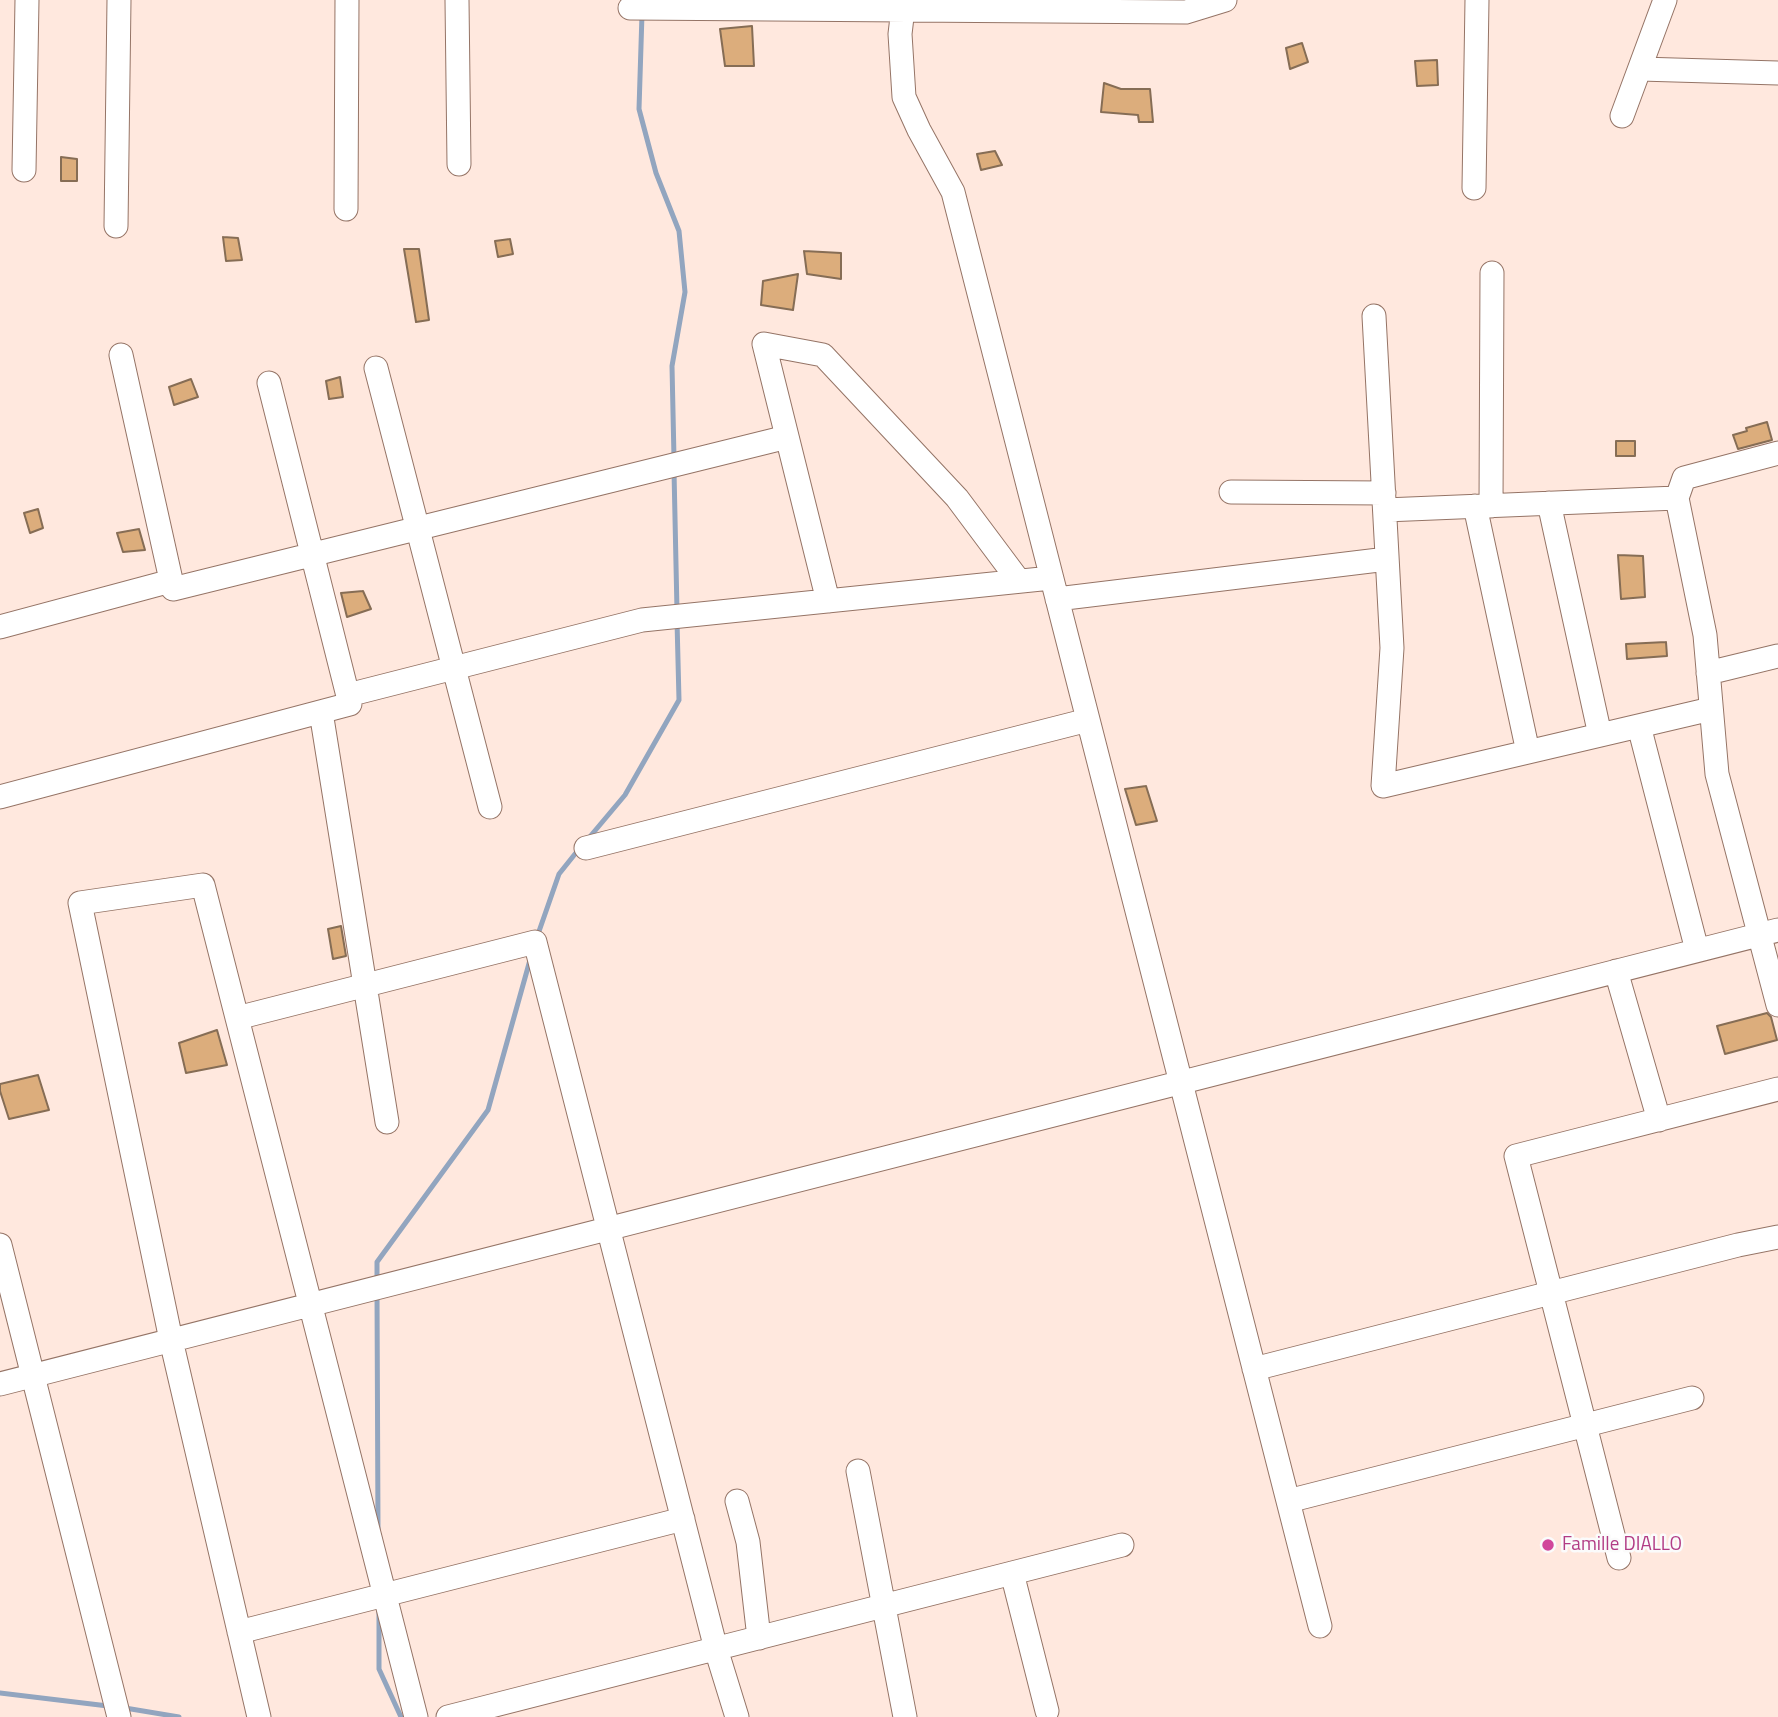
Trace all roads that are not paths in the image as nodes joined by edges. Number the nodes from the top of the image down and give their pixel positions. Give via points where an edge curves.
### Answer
1 (27, 0) edge
2 (119, 0) edge
3 (347, 0) edge
4 (457, 0) edge
5 (1225, 0) edge
6 (1477, 0) edge
7 (1665, 0) edge
8 (774, 4) edge
9 (904, 5) edge
10 (1070, 6) edge
11 (630, 8) dead end
12 (1640, 69) junction
13 (1778, 73) edge
14 (1622, 116) dead end
15 (458, 164) dead end
16 (24, 170) dead end
17 (1474, 188) dead end
18 (346, 209) dead end
19 (116, 226) dead end
20 (1492, 273) dead end
21 (1374, 316) dead end
22 (121, 355) dead end
23 (376, 368) dead end
24 (269, 383) dead end
25 (787, 437) junction
26 (1778, 453) edge
27 (1231, 492) dead end
28 (1676, 498) junction
29 (1384, 501) junction
30 (1549, 503) junction
31 (1483, 506) junction
32 (418, 528) junction
33 (312, 555) junction
34 (1387, 559) junction
35 (171, 581) junction
36 (1019, 581) junction
37 (1054, 589) junction
38 (828, 601) junction
39 (0, 627) edge
40 (1778, 656) edge
41 (454, 668) junction
42 (1708, 673) junction
43 (348, 695) junction
44 (1711, 709) junction
45 (321, 712) junction
46 (1088, 720) junction
47 (1639, 726) junction
48 (1600, 735) junction
49 (1528, 752) junction
50 (0, 797) edge
51 (490, 807) dead end
52 (586, 848) dead end
53 (1769, 932) edge
54 (1697, 950) junction
55 (1616, 971) junction
56 (365, 985) junction
57 (1778, 1005) edge
58 (237, 1018) junction
59 (1181, 1082) junction
60 (1778, 1089) edge
61 (1659, 1120) junction
62 (387, 1122) dead end
63 (608, 1228) junction
64 (1778, 1237) edge
65 (0, 1245) edge
66 (1552, 1293) junction
67 (310, 1305) junction
68 (171, 1340) junction
69 (1254, 1369) junction
70 (33, 1376) junction
71 (0, 1384) edge
72 (1692, 1398) dead end
73 (1586, 1425) junction
74 (858, 1471) dead end
75 (737, 1501) dead end
76 (1288, 1501) junction
77 (683, 1519) junction
78 (1122, 1545) dead end
79 (1619, 1558) dead end
80 (1012, 1573) junction
81 (385, 1595) junction
82 (884, 1606) junction
83 (1320, 1626) dead end
84 (239, 1632) junction
85 (759, 1638) junction
86 (716, 1649) junction
87 (1047, 1711) dead end
88 (119, 1717) edge
89 (259, 1717) edge
90 (416, 1717) edge
91 (448, 1717) edge
92 (737, 1717) edge
93 (905, 1717) edge

1 - 16 street
2 - 19 street
3 - 18 street
4 - 15 street
5 - 10 street via 1186,12
6 - 17 street
7 - 12 street
8 - 9 street
8 - 11 street
9 - 10 street
9 - 37 street via 900,34 904,97 953,192
12 - 13 street
12 - 14 street
20 - 31 street
21 - 29 street
22 - 35 street
23 - 32 street
24 - 33 street
25 - 32 street
25 - 36 street via 764,344 823,355 957,498
25 - 38 street
26 - 28 street via 1684,478
27 - 29 street
28 - 30 street
28 - 42 street via 1705,635
29 - 31 street
29 - 34 street
30 - 31 street
30 - 48 street
31 - 49 street
32 - 33 street
32 - 41 street
33 - 35 street via 173,589
33 - 43 street
34 - 37 street
34 - 49 street via 1392,648 1383,786
35 - 39 street
36 - 37 street
36 - 38 street
37 - 46 street
38 - 41 street via 642,620
40 - 42 street
41 - 43 street
41 - 51 street
42 - 44 street
43 - 45 street via 350,704
44 - 47 street
44 - 53 street via 1717,774
45 - 50 street
45 - 56 street
46 - 52 street
46 - 59 street
47 - 48 street
47 - 54 street
48 - 49 street
53 - 54 street
53 - 57 street
54 - 55 street
55 - 59 street
55 - 61 street
56 - 58 street
56 - 62 street
56 - 63 street via 535,942
58 - 67 street
58 - 68 street via 202,884 80,903
59 - 63 street
59 - 69 street
60 - 61 street
61 - 66 street via 1517,1156
63 - 67 street
63 - 77 street
64 - 66 street
65 - 70 street
66 - 69 street
66 - 73 street
67 - 68 street
67 - 81 street
68 - 70 street
68 - 84 street
69 - 76 street
70 - 71 street
70 - 88 street
72 - 73 street
73 - 76 street
73 - 79 street
74 - 82 street
75 - 85 street via 748,1542
76 - 83 street
77 - 81 street
77 - 86 street
78 - 80 street
80 - 82 street
80 - 87 street
81 - 84 street
81 - 90 street
82 - 85 street
82 - 93 street
84 - 89 street
85 - 86 street
86 - 91 street
86 - 92 street

